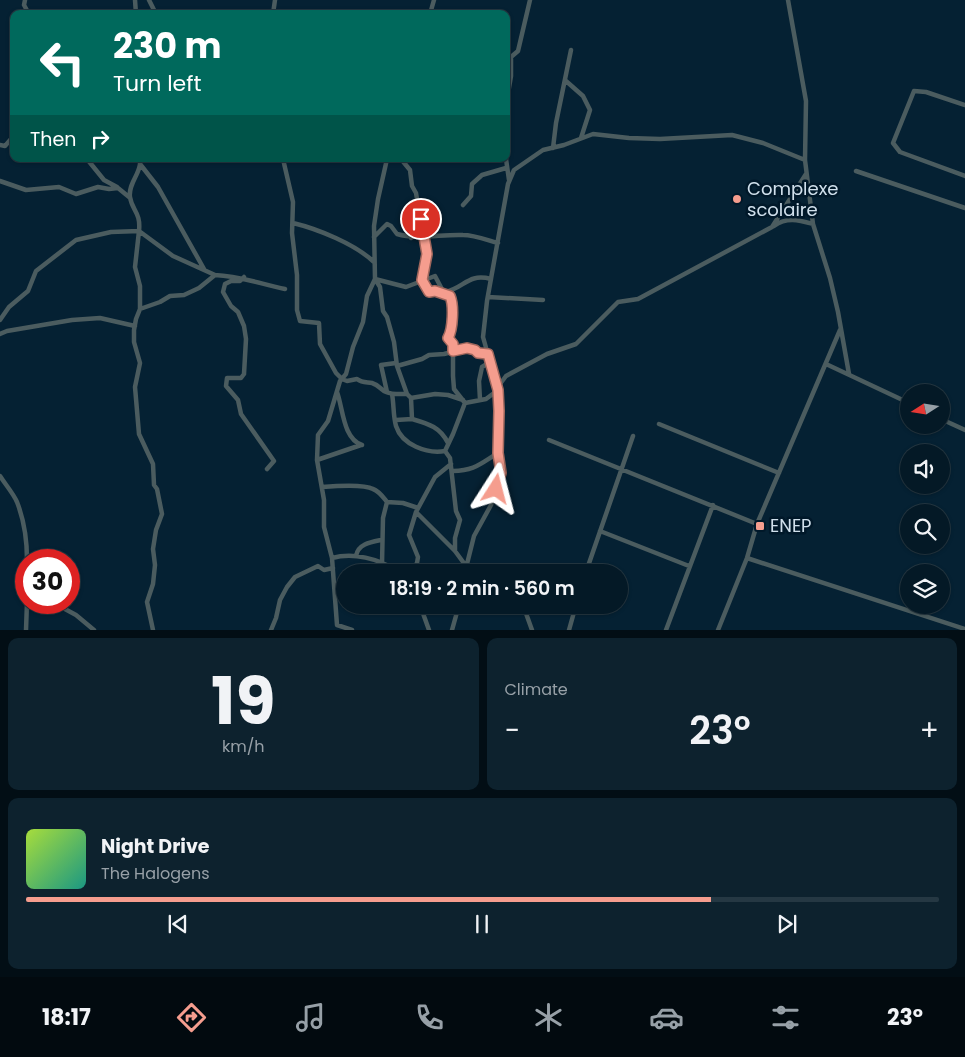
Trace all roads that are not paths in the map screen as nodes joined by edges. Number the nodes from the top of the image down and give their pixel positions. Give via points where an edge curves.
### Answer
1 (20, 0) edge
2 (530, 0) edge
3 (788, 0) edge
4 (25, 2) edge
5 (571, 50) dead end
6 (510, 55) edge
7 (510, 66) edge
8 (566, 81) junction
9 (510, 82) edge
10 (965, 105) edge
11 (581, 138) junction
12 (10, 140) edge
13 (0, 145) edge
14 (554, 148) junction
15 (805, 160) junction
16 (89, 162) edge
17 (140, 162) edge
18 (141, 162) edge
19 (284, 162) edge
20 (386, 162) edge
21 (404, 162) edge
22 (506, 162) edge
23 (506, 168) junction
24 (856, 171) dead end
25 (806, 174) junction
26 (965, 176) edge
27 (0, 181) edge
28 (509, 181) junction
29 (118, 188) junction
30 (130, 197) junction
31 (464, 205) dead end
32 (965, 208) edge
33 (420, 217) junction
34 (293, 223) junction
35 (813, 224) junction
36 (772, 227) junction
37 (139, 231) junction
38 (424, 236) junction
39 (374, 237) junction
40 (411, 238) junction
41 (498, 243) junction
42 (374, 262) junction
43 (204, 269) junction
44 (215, 275) junction
45 (244, 278) junction
46 (375, 279) junction
47 (491, 279) junction
48 (422, 280) junction
49 (285, 289) dead end
50 (444, 293) junction
51 (488, 297) junction
52 (543, 300) dead end
53 (140, 310) junction
54 (0, 320) edge
55 (135, 326) junction
56 (841, 328) junction
57 (0, 334) edge
58 (453, 351) junction
59 (488, 354) junction
60 (490, 362) junction
61 (396, 364) junction
62 (826, 364) junction
63 (849, 374) junction
64 (342, 379) junction
65 (498, 390) junction
66 (337, 392) junction
67 (389, 393) junction
68 (409, 396) junction
69 (900, 399) edge
70 (480, 400) junction
71 (464, 402) junction
72 (412, 419) junction
73 (396, 420) junction
74 (950, 423) edge
75 (659, 424) dead end
76 (965, 430) edge
77 (633, 436) dead end
78 (549, 440) dead end
79 (448, 443) junction
80 (445, 451) junction
81 (498, 453) junction
82 (317, 460) junction
83 (451, 464) junction
84 (267, 469) dead end
85 (622, 469) junction
86 (452, 471) junction
87 (779, 473) junction
88 (0, 476) edge
89 (322, 487) junction
90 (388, 502) junction
91 (713, 505) junction
92 (417, 510) junction
93 (757, 524) junction
94 (600, 532) junction
95 (382, 540) junction
96 (27, 549) edge
97 (455, 551) junction
98 (356, 556) junction
99 (332, 558) junction
100 (747, 558) junction
101 (382, 564) joint
102 (416, 564) edge
103 (465, 564) edge
104 (467, 564) edge
105 (589, 564) edge
106 (689, 566) junction
107 (333, 568) junction
108 (27, 614) edge
109 (74, 614) edge
110 (423, 614) edge
111 (456, 614) edge
112 (526, 614) edge
113 (573, 614) edge
114 (965, 629) edge
115 (26, 630) edge
116 (94, 630) edge
117 (153, 630) edge
118 (271, 630) edge
119 (352, 630) edge
120 (429, 630) edge
121 (452, 630) edge
122 (532, 630) edge
123 (568, 630) edge
124 (666, 630) edge
125 (718, 630) edge

1 - 4 street
2 - 6 street via 518,51
3 - 15 street via 806,101
5 - 8 street
7 - 9 street
8 - 11 street via 583,96 590,110
8 - 14 street
10 - 26 street via 914,91 893,142 900,152
11 - 14 street
11 - 15 street via 593,134 660,139 732,135
12 - 13 street via 5,146
14 - 28 street via 543,150 514,170
15 - 25 street
16 - 29 street via 104,180
17 - 30 street
18 - 43 street
19 - 34 street via 293,202
20 - 39 street
21 - 33 street via 410,170
22 - 23 street
23 - 28 street
23 - 31 street via 482,176 472,184 471,196
24 - 32 street
25 - 35 street
25 - 36 street
27 - 29 street via 26,190 59,187 76,194 98,187
28 - 41 street
29 - 30 street
30 - 37 street via 140,220
33 - 38 street
33 - 40 street
34 - 42 street via 364,252
34 - 64 street via 300,320 319,323 320,344
35 - 36 street via 791,219
35 - 56 street
36 - 65 street via 638,299 618,302 576,344 547,354 506,376
37 - 43 street via 173,256
37 - 53 street via 135,267 140,286
37 - 54 street via 111,232 76,240 36,271 28,291 9,307
38 - 40 street
38 - 41 street via 465,235
38 - 48 street via 427,254
39 - 40 street via 387,224 397,234
39 - 42 street
41 - 47 street
42 - 46 street
43 - 44 street
44 - 45 street
44 - 53 street via 199,288 170,296
45 - 49 street
45 - 84 street via 224,284 223,292 238,312 246,339 244,374 241,378 227,378 226,386 238,400 240,414 274,461
46 - 48 street via 406,286
46 - 61 street via 393,336
46 - 64 street
47 - 50 street via 472,277
47 - 51 street
48 - 50 street via 429,292
48 - 50 street via 435,276
50 - 58 street via 452,301 452,325 448,338 453,344
51 - 52 street
51 - 59 street via 483,337
53 - 55 street
55 - 57 street via 100,318
55 - 117 street via 134,342 140,363 135,387 139,434 153,464 154,485 162,514 156,530 153,584 147,602
56 - 62 street
56 - 63 street
58 - 59 street via 467,348
58 - 61 street
58 - 71 street via 454,389
59 - 60 street
60 - 65 street
60 - 70 street via 482,367
61 - 67 street via 382,365
61 - 68 street
62 - 63 street
62 - 87 street
63 - 69 street
64 - 66 street
64 - 67 street via 371,382
65 - 70 street
65 - 81 street
66 - 82 street via 328,421 318,435
66 - 82 street via 347,430 356,443 362,445
67 - 68 street
67 - 73 street
68 - 71 street via 448,395
68 - 72 street
70 - 71 street
71 - 79 street
72 - 73 street
72 - 79 street via 438,429
73 - 80 street via 396,426 408,442 436,452
74 - 76 street
75 - 87 street
77 - 85 street
78 - 85 street
79 - 80 street
80 - 83 street
81 - 86 street via 467,471
81 - 104 street via 501,473 491,505 474,536
82 - 89 street
83 - 86 street
83 - 92 street via 435,477
85 - 91 street
85 - 94 street
86 - 97 street via 460,520
87 - 93 street
88 - 96 street via 17,501
89 - 90 street via 371,488
89 - 99 street via 324,527
90 - 92 street via 403,503
90 - 95 street
91 - 93 street
91 - 106 street
92 - 97 street
92 - 102 street via 409,535 418,557
93 - 100 street
94 - 105 street
94 - 106 street
95 - 98 street via 361,546
95 - 101 street
97 - 103 street
98 - 99 street
98 - 101 street
99 - 107 street
100 - 114 street
100 - 125 street
106 - 124 street
107 - 118 street via 324,570 318,566 295,577 280,600
107 - 119 street via 337,625
108 - 115 street
109 - 116 street
110 - 120 street
111 - 121 street
112 - 122 street
113 - 123 street

